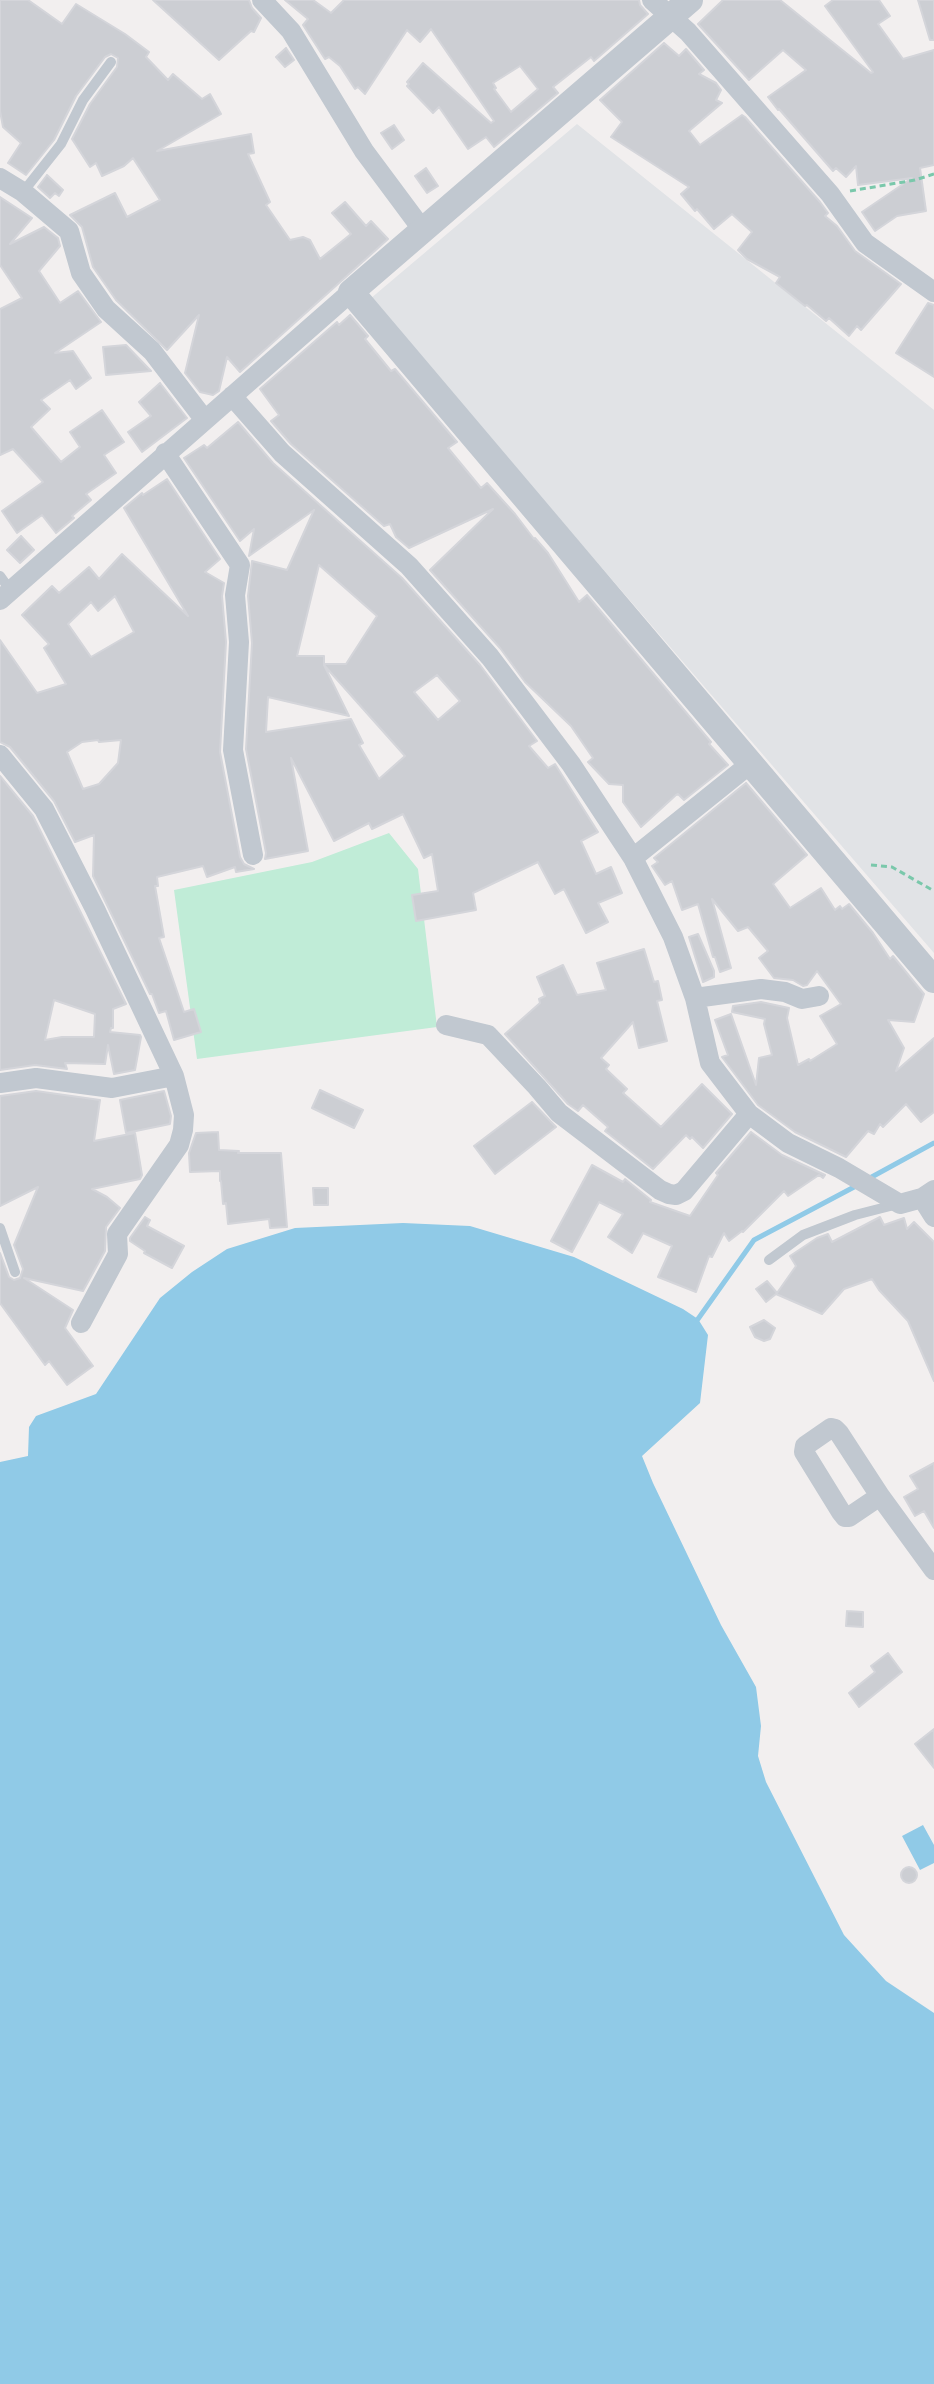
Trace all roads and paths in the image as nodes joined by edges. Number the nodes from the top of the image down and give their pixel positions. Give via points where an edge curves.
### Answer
1 (262, 0) edge
2 (690, 0) edge
3 (661, 9) edge
4 (111, 62) dead end
5 (934, 174) edge
6 (0, 178) edge
7 (23, 192) junction
8 (830, 194) junction
9 (422, 229) junction
10 (351, 292) junction
11 (934, 292) edge
12 (232, 396) junction
13 (204, 419) junction
14 (165, 453) junction
15 (3, 589) edge
16 (0, 755) edge
17 (750, 764) junction
18 (253, 855) dead end
19 (633, 858) junction
20 (871, 865) dead end
21 (934, 891) edge
22 (934, 980) edge
23 (819, 996) dead end
24 (695, 998) junction
25 (446, 1025) dead end
26 (174, 1076) junction
27 (0, 1083) edge
28 (749, 1114) junction
29 (928, 1194) edge
30 (893, 1200) junction
31 (934, 1217) edge
32 (0, 1228) edge
33 (769, 1260) dead end
34 (15, 1272) dead end
35 (81, 1323) dead end
36 (880, 1496) dead end
37 (934, 1570) edge

1 - 9 street via 291,31 364,151
2 - 3 street
3 - 8 street via 688,32
3 - 9 street
4 - 7 lane via 83,100 61,144
5 - 8 path
6 - 7 street
7 - 13 street via 69,231 81,273 106,309 152,351
8 - 11 street via 865,243
9 - 10 street
10 - 12 street
10 - 17 street
12 - 13 street
12 - 19 street via 282,453 409,566 490,657
13 - 14 street
14 - 15 street
14 - 18 street via 240,565 233,750
16 - 26 street via 44,809
17 - 19 street
17 - 22 street
19 - 24 street via 673,937
20 - 21 path via 892,867
23 - 24 street via 802,999 761,989
24 - 28 street via 710,1063
25 - 28 street via 488,1035 559,1113 669,1194 684,1191
26 - 27 street via 112,1088 36,1078
26 - 35 street via 184,1115 179,1145 117,1234 118,1254
28 - 30 street via 788,1143
29 - 30 street
29 - 31 street
30 - 33 lane via 803,1235
32 - 34 lane
36 - 37 street

